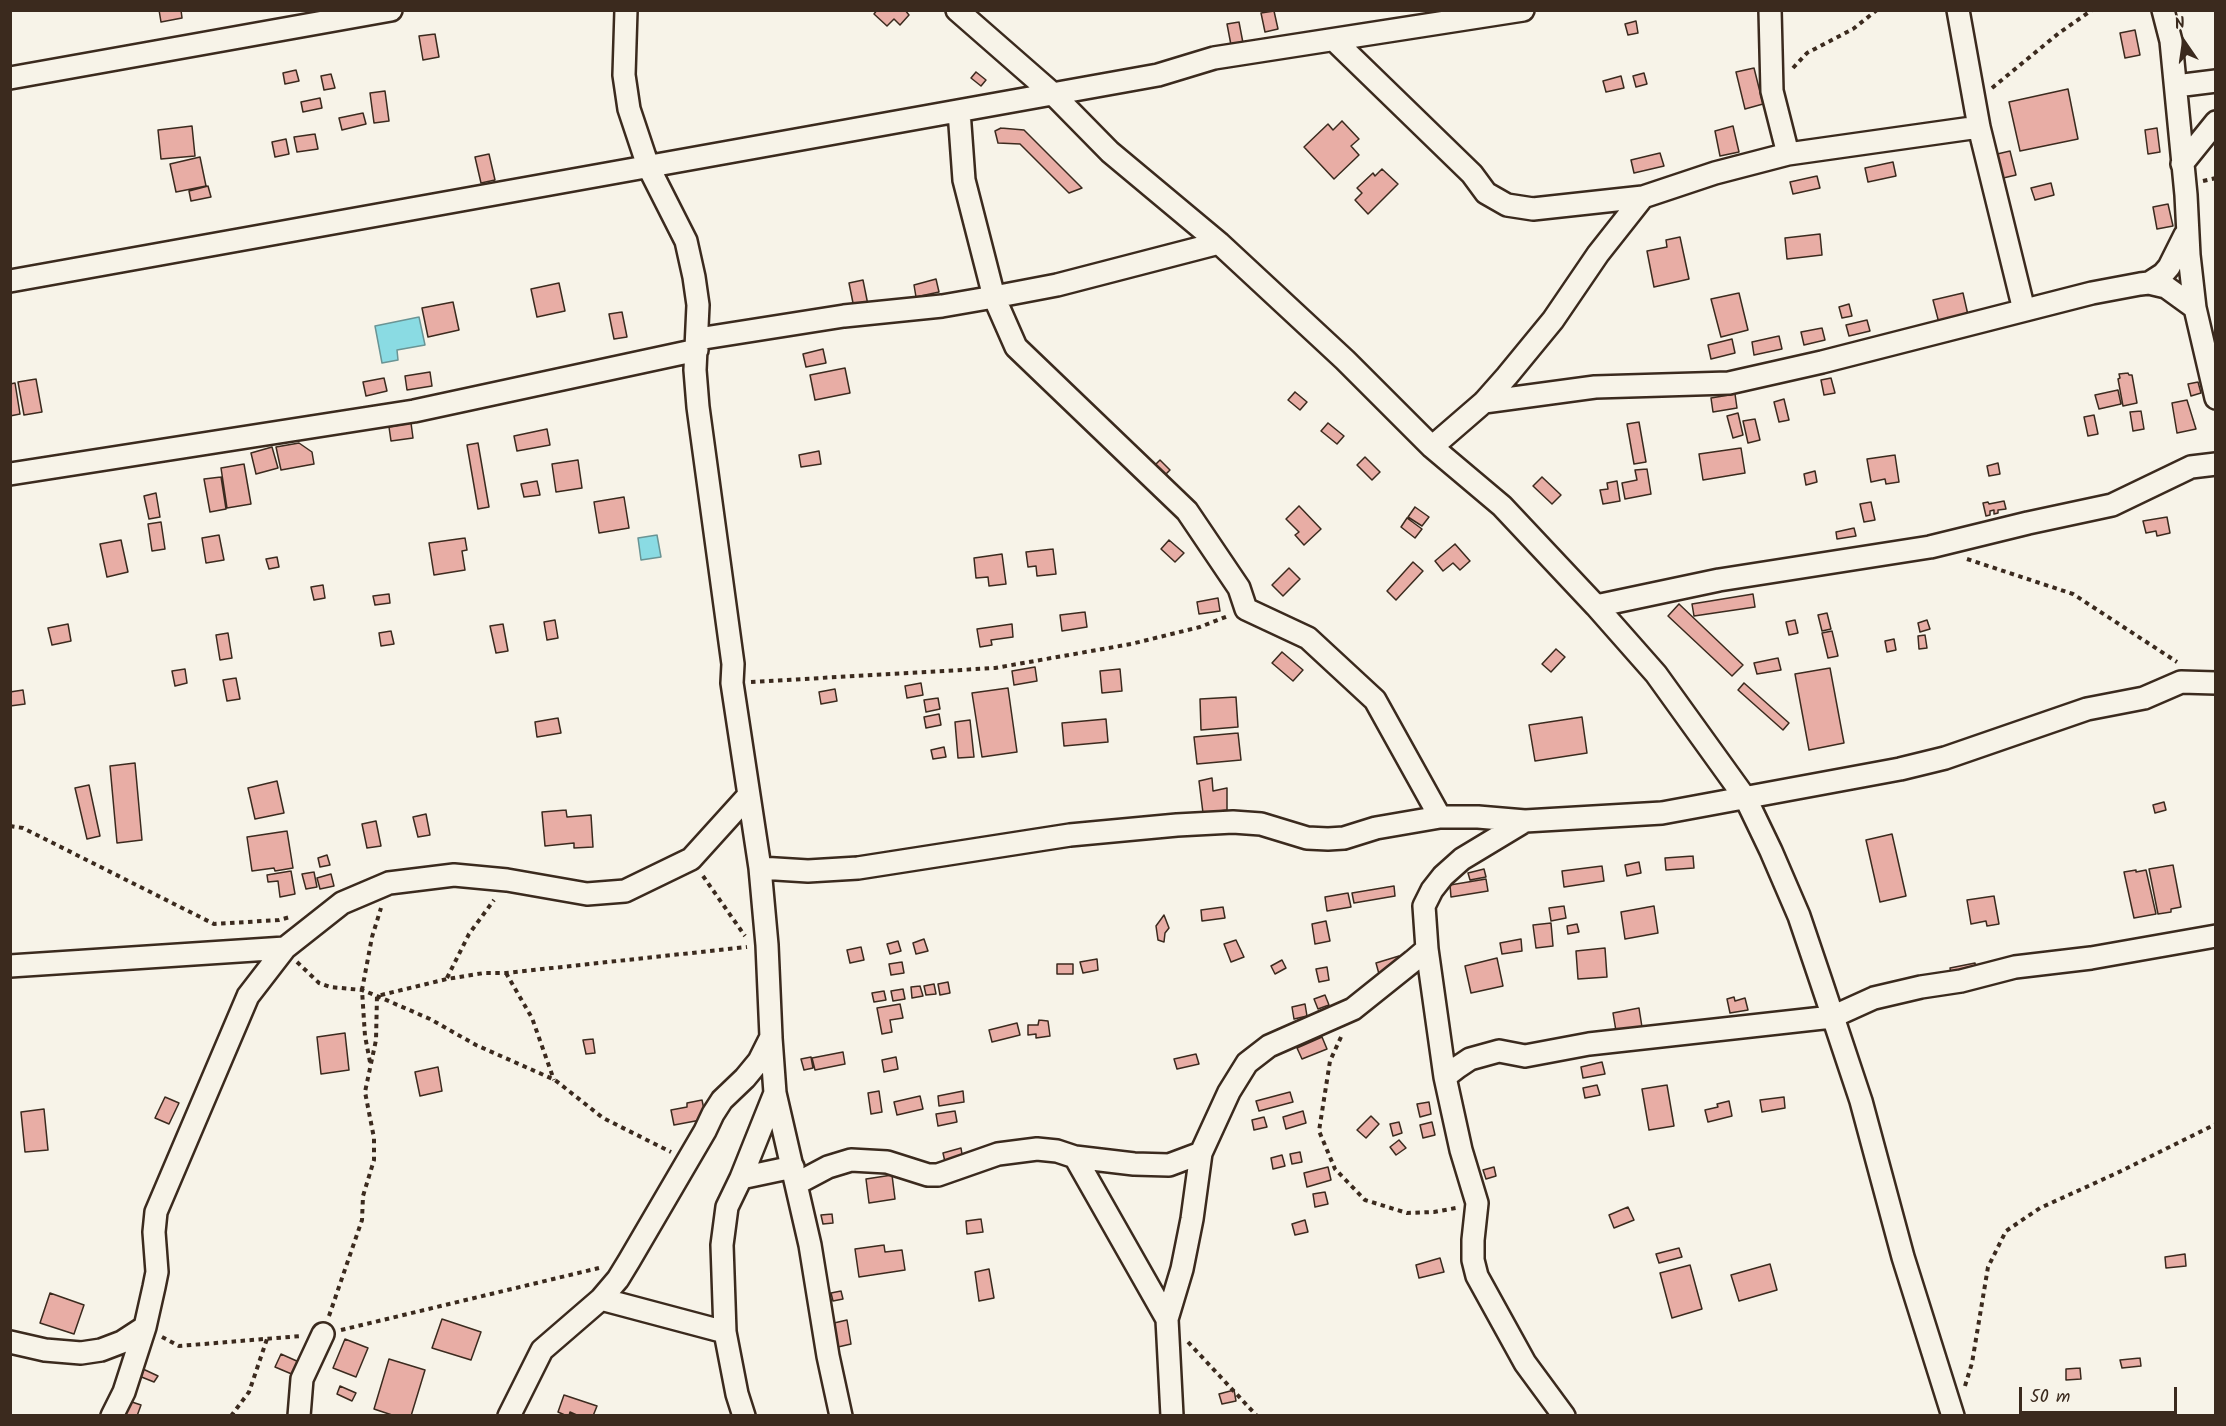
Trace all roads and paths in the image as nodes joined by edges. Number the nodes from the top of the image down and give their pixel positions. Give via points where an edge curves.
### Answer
1 (391, 10) edge
2 (626, 10) edge
3 (957, 10) edge
4 (1523, 10) edge
5 (1770, 10) edge
6 (1877, 10) edge
7 (1958, 10) edge
8 (2092, 10) edge
9 (2163, 10) edge
10 (1334, 40) junction
11 (10, 78) edge
12 (2216, 81) edge
13 (2176, 86) junction
14 (1772, 91) junction
15 (1053, 94) junction
16 (1975, 102) junction
17 (959, 111) junction
18 (2216, 122) edge
19 (1979, 127) junction
20 (1788, 154) junction
21 (2182, 164) junction
22 (648, 166) junction
23 (1643, 197) junction
24 (2188, 228) junction
25 (1219, 243) junction
26 (10, 280) edge
27 (2149, 283) junction
28 (994, 297) junction
29 (2195, 308) junction
30 (2024, 310) junction
31 (697, 345) junction
32 (2216, 398) edge
33 (1484, 402) junction
34 (1432, 447) junction
35 (2216, 464) edge
36 (10, 474) edge
37 (1963, 558) dead end
38 (1596, 606) junction
39 (1246, 609) junction
40 (2179, 663) dead end
41 (732, 683) junction
42 (2216, 683) edge
43 (747, 796) junction
44 (1746, 799) junction
45 (1440, 818) junction
46 (1525, 821) junction
47 (10, 826) edge
48 (691, 859) junction
49 (760, 868) junction
50 (507, 880) junction
51 (389, 883) junction
52 (300, 914) dead end
53 (2216, 936) edge
54 (758, 942) junction
55 (285, 948) junction
56 (1427, 949) junction
57 (10, 966) edge
58 (506, 973) junction
59 (447, 979) junction
60 (362, 990) junction
61 (377, 996) junction
62 (1353, 1009) junction
63 (1832, 1017) junction
64 (771, 1037) junction
65 (370, 1066) junction
66 (1445, 1077) junction
67 (555, 1080) junction
68 (775, 1093) junction
69 (2216, 1124) edge
70 (1201, 1153) junction
71 (1075, 1157) junction
72 (688, 1161) junction
73 (794, 1176) junction
74 (741, 1178) junction
75 (1477, 1203) junction
76 (629, 1261) junction
77 (601, 1299) junction
78 (1167, 1319) junction
79 (144, 1327) junction
80 (725, 1332) junction
81 (323, 1334) junction
82 (267, 1339) junction
83 (10, 1342) edge
84 (1962, 1395) dead end
85 (112, 1416) edge
86 (231, 1416) edge
87 (298, 1416) edge
88 (509, 1416) edge
89 (744, 1416) edge
90 (841, 1416) edge
91 (1172, 1416) edge
92 (1257, 1416) edge
93 (1564, 1416) edge
94 (1953, 1416) edge

1 - 11 street
2 - 22 street via 624,75 629,109
3 - 15 street
4 - 10 street
5 - 14 street
6 - 14 path via 1853,29 1807,53
7 - 16 street
8 - 16 path
9 - 13 street
10 - 15 street via 1214,58 1158,75
10 - 23 street via 1472,174 1486,193 1506,205 1533,209
12 - 13 street
13 - 21 street
14 - 20 street
15 - 17 street
15 - 25 street via 1110,152
16 - 19 street
17 - 22 street
17 - 28 street via 964,180
18 - 21 street
19 - 20 street
19 - 30 street
20 - 23 street
21 - 24 street
22 - 26 street
22 - 31 street via 686,241 698,305
23 - 33 street via 1553,320
24 - 27 street via 2174,260
24 - 29 street
25 - 28 street via 1057,285
25 - 34 street
27 - 29 street via 2166,287
27 - 30 street
28 - 31 street via 844,316
28 - 39 street via 1016,347 1187,511 1239,588
29 - 32 street
30 - 33 street via 1729,383 1595,387
31 - 36 street via 414,411
31 - 41 street via 698,407 733,664
33 - 34 street
34 - 38 street via 1502,506
35 - 38 street via 2191,467 2112,505 1930,547 1719,580
37 - 40 path via 2073,594
38 - 44 street via 1656,674
39 - 41 path via 1200,627 1131,644 995,668
39 - 45 street via 1308,638 1375,700
41 - 43 street
42 - 44 street via 2181,682 2144,698 2087,709 1945,758
43 - 48 street
43 - 49 street
44 - 46 street via 1662,813
44 - 63 street via 1799,916
45 - 46 street
45 - 49 street via 1376,828 1344,838 1307,838 1261,824 1233,822 1070,835 858,868
46 - 56 street via 1462,859 1432,890 1424,906
47 - 52 path via 23,828 214,924 279,920
48 - 50 street via 625,891 607,894
48 - 54 path
49 - 54 street
50 - 51 street via 454,875
50 - 59 path via 469,934
51 - 55 street via 342,903
51 - 60 path via 372,937
53 - 63 street via 2015,967 1920,987 1874,998
54 - 58 path
54 - 64 street
55 - 57 street
55 - 60 path via 319,983
55 - 79 street via 248,996 156,1212 157,1272
56 - 62 street
56 - 66 street
58 - 59 path
58 - 67 path via 532,1018
59 - 61 path
60 - 61 path
60 - 65 path
61 - 65 path
61 - 67 path
62 - 70 street via 1269,1046 1247,1063
62 - 75 path via 1329,1061 1319,1131 1335,1169 1365,1200 1407,1213
63 - 66 street via 1588,1044 1525,1056 1499,1051 1470,1059
63 - 94 street via 1861,1101 1903,1257
64 - 68 street
64 - 72 street via 759,1060 722,1100
65 - 81 path via 365,1092 374,1160 363,1196 362,1220
66 - 75 street
67 - 72 path via 603,1118
68 - 73 street
68 - 74 street
69 - 84 path via 2040,1208 2006,1231 1988,1267 1972,1363
70 - 71 street via 1169,1165
70 - 78 street via 1182,1269
71 - 73 street via 1037,1149 998,1154 938,1175 887,1162 851,1160
71 - 78 street
72 - 76 street
73 - 74 street
73 - 90 street
74 - 80 street via 727,1208 722,1245
75 - 93 street via 1473,1240 1477,1276 1525,1363
76 - 77 street
76 - 81 path
77 - 80 street
77 - 88 street via 542,1350
78 - 91 street
78 - 92 path
79 - 82 path via 179,1346
79 - 83 street via 122,1342 81,1353
79 - 85 street via 124,1392
80 - 89 street
81 - 82 path
81 - 87 street via 302,1379
82 - 86 path via 249,1392

